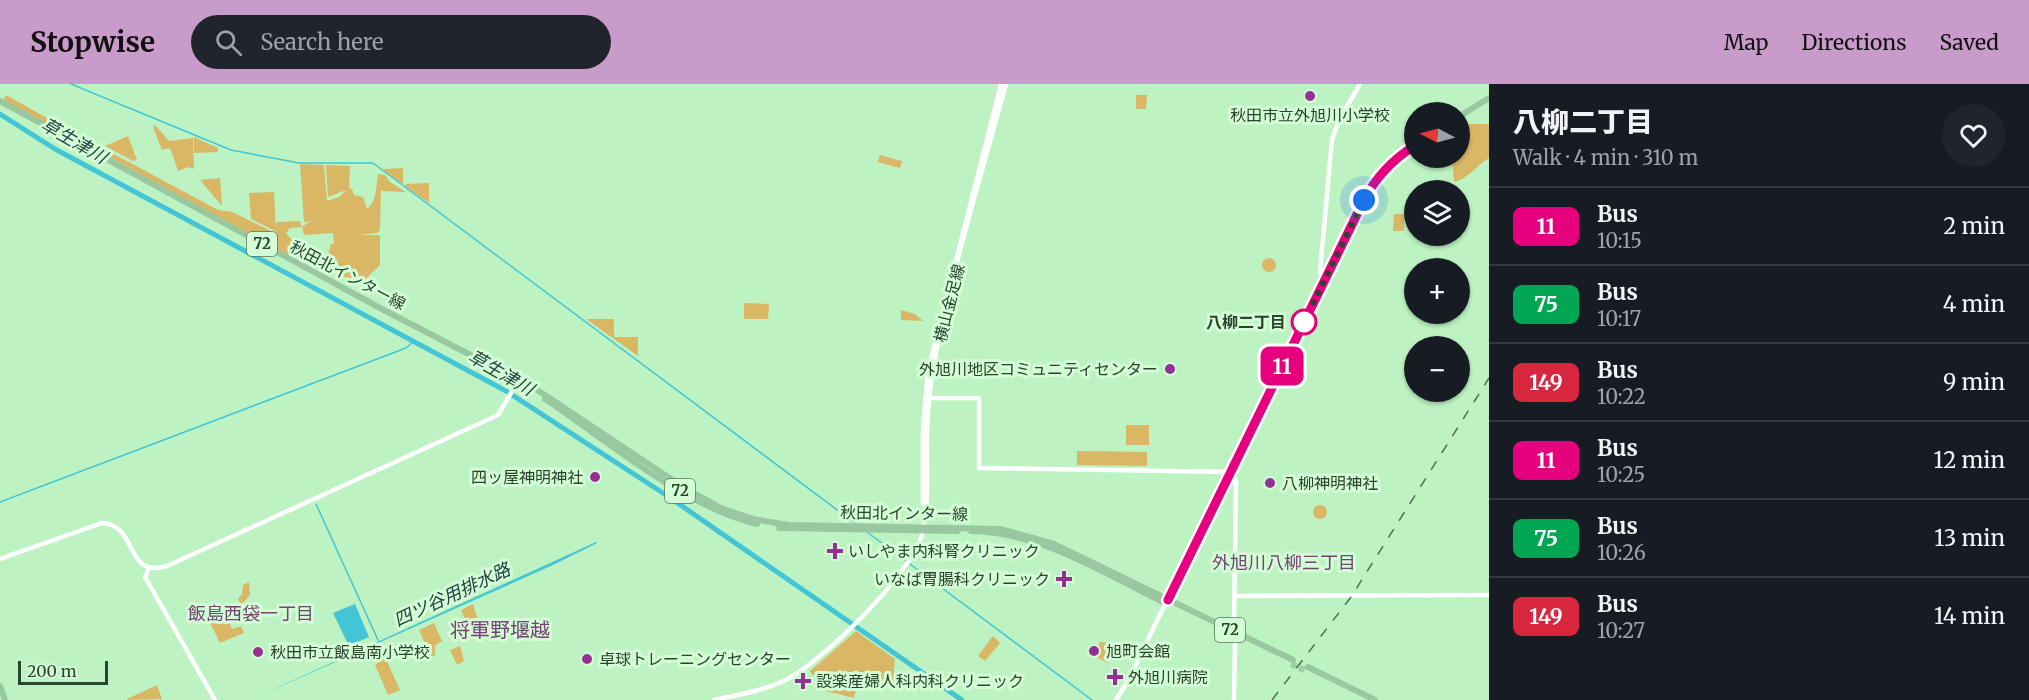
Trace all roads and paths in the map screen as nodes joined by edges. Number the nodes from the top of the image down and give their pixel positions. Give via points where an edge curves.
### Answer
1 (1003, 84) edge
2 (1360, 84) edge
3 (1489, 98) edge
4 (0, 101) edge
5 (1470, 110) edge
6 (1404, 152) edge
7 (1324, 280) junction
8 (518, 381) junction
9 (927, 399) junction
10 (1230, 472) junction
11 (923, 529) junction
12 (0, 559) edge
13 (149, 568) junction
14 (1489, 595) edge
15 (1235, 596) junction
16 (1167, 602) junction
17 (1234, 626) dead end
18 (1235, 641) dead end
19 (1292, 662) tunnel mouth
20 (0, 686) edge
21 (5, 700) edge
22 (215, 700) edge
23 (714, 700) edge
24 (1116, 700) edge
25 (1234, 700) edge
26 (1365, 700) edge
27 (1375, 700) edge

1 - 9 street, 横山金足線
2 - 7 street via 1332,140 1320,272
3 - 5 main road
4 - 8 main road, 秋田北インター線 / 72
6 - 7 main road via 1370,189
7 - 10 main road
8 - 11 main road, 秋田北インター線 / 72 via 721,508 783,524
8 - 13 street via 498,415 167,566
9 - 10 street via 979,398 979,468
9 - 11 street, 横山金足線
10 - 15 street via 1236,481
10 - 16 main road
11 - 16 main road, 秋田北インター線 / 72 via 994,528 1030,535
11 - 23 street, 横山金足線 via 908,563 818,660 784,681
12 - 13 street via 102,523 122,531 138,562
13 - 22 street via 144,578
14 - 15 street
15 - 17 street
16 - 19 main road, 秋田北インター線 / 72
16 - 24 street
18 - 25 street
20 - 21 main road
26 - 27 main road via 1307,669

